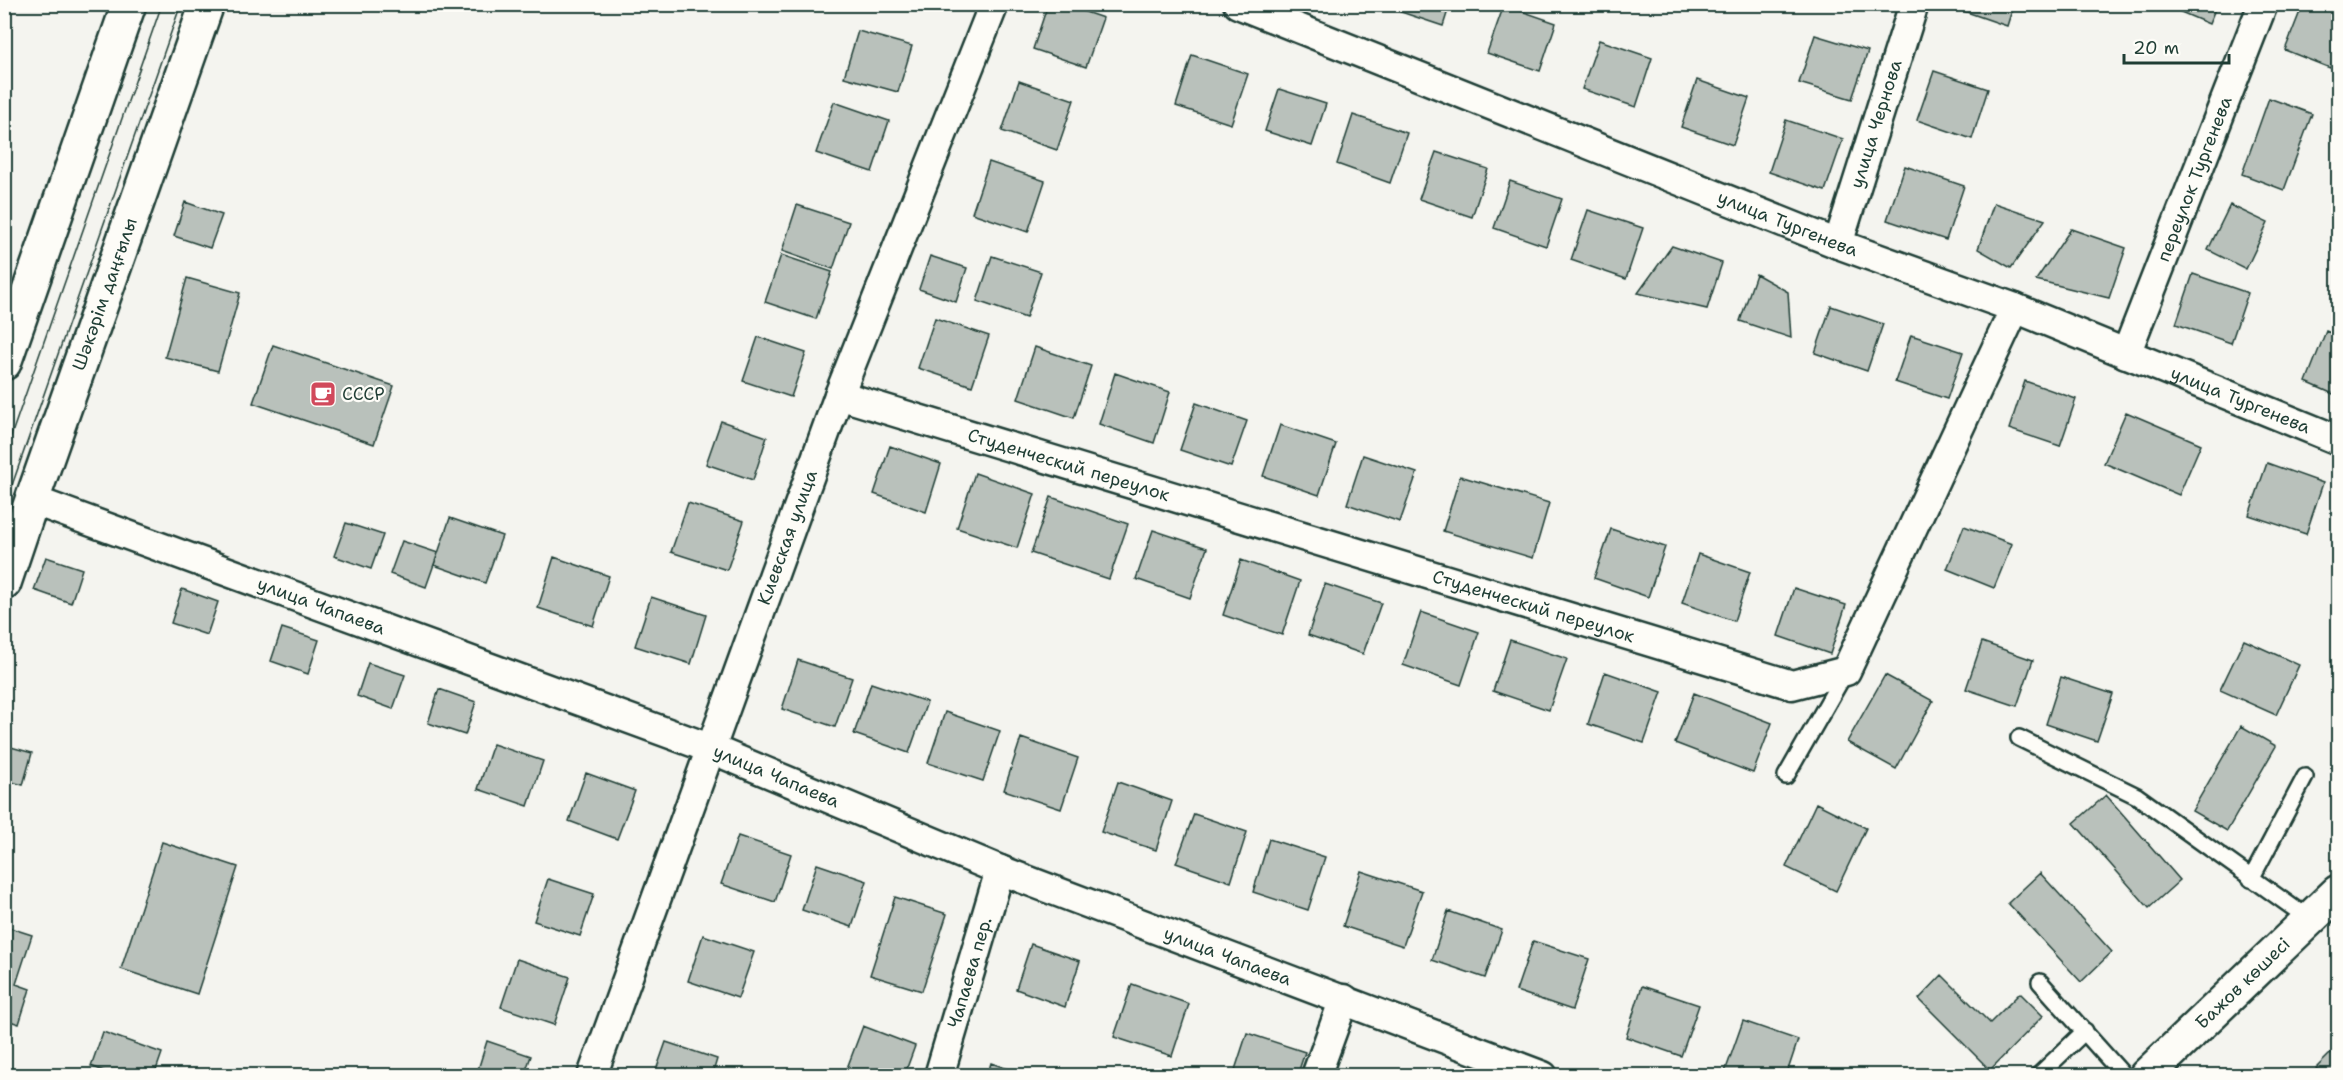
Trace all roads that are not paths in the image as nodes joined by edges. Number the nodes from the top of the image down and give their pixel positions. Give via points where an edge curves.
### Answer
1 (129, 4) edge
2 (207, 4) edge
3 (994, 4) edge
4 (1238, 4) edge
5 (1914, 4) edge
6 (2264, 4) edge
7 (1838, 244) junction
8 (2015, 308) junction
9 (2126, 354) junction
10 (4, 363) edge
11 (839, 395) junction
12 (2338, 440) edge
13 (18, 496) edge
14 (4, 584) edge
15 (1846, 671) junction
16 (2019, 738) dead end
17 (709, 748) junction
18 (1786, 776) dead end
19 (2305, 777) dead end
20 (1000, 870) junction
21 (2251, 879) junction
22 (2338, 892) edge
23 (2309, 919) junction
24 (2040, 982) dead end
25 (1344, 999) junction
26 (2085, 1031) junction
27 (592, 1076) edge
28 (939, 1076) edge
29 (1316, 1076) edge
30 (1543, 1076) edge
31 (2038, 1076) edge
32 (2124, 1076) edge
33 (2146, 1076) edge

1 - 10 main road
2 - 13 main road, Шәкәрім даңғылы
3 - 11 street, Киевская улица
4 - 7 street, улица Тургенева
5 - 7 street, улица Чернова
6 - 9 street, переулок Тургенева
7 - 8 street, улица Тургенева
8 - 9 street, улица Тургенева
8 - 15 street
9 - 12 street, улица Тургенева
11 - 15 street, Студенческий переулок via 1792,685
11 - 17 street, Киевская улица
13 - 14 main road, Шәкәрім даңғылы
13 - 17 street, улица Чапаева
15 - 18 lane
16 - 21 lane via 2137,796
17 - 20 street, улица Чапаева
17 - 27 street, Киевская улица
19 - 21 lane
20 - 25 street, улица Чапаева
20 - 28 street, Чапаева пер.
21 - 23 lane
22 - 23 main road, Бажов көшесі
23 - 33 main road, Бажов көшесі
24 - 26 lane
25 - 29 street
25 - 30 street, улица Чапаева
26 - 31 lane
26 - 32 lane

